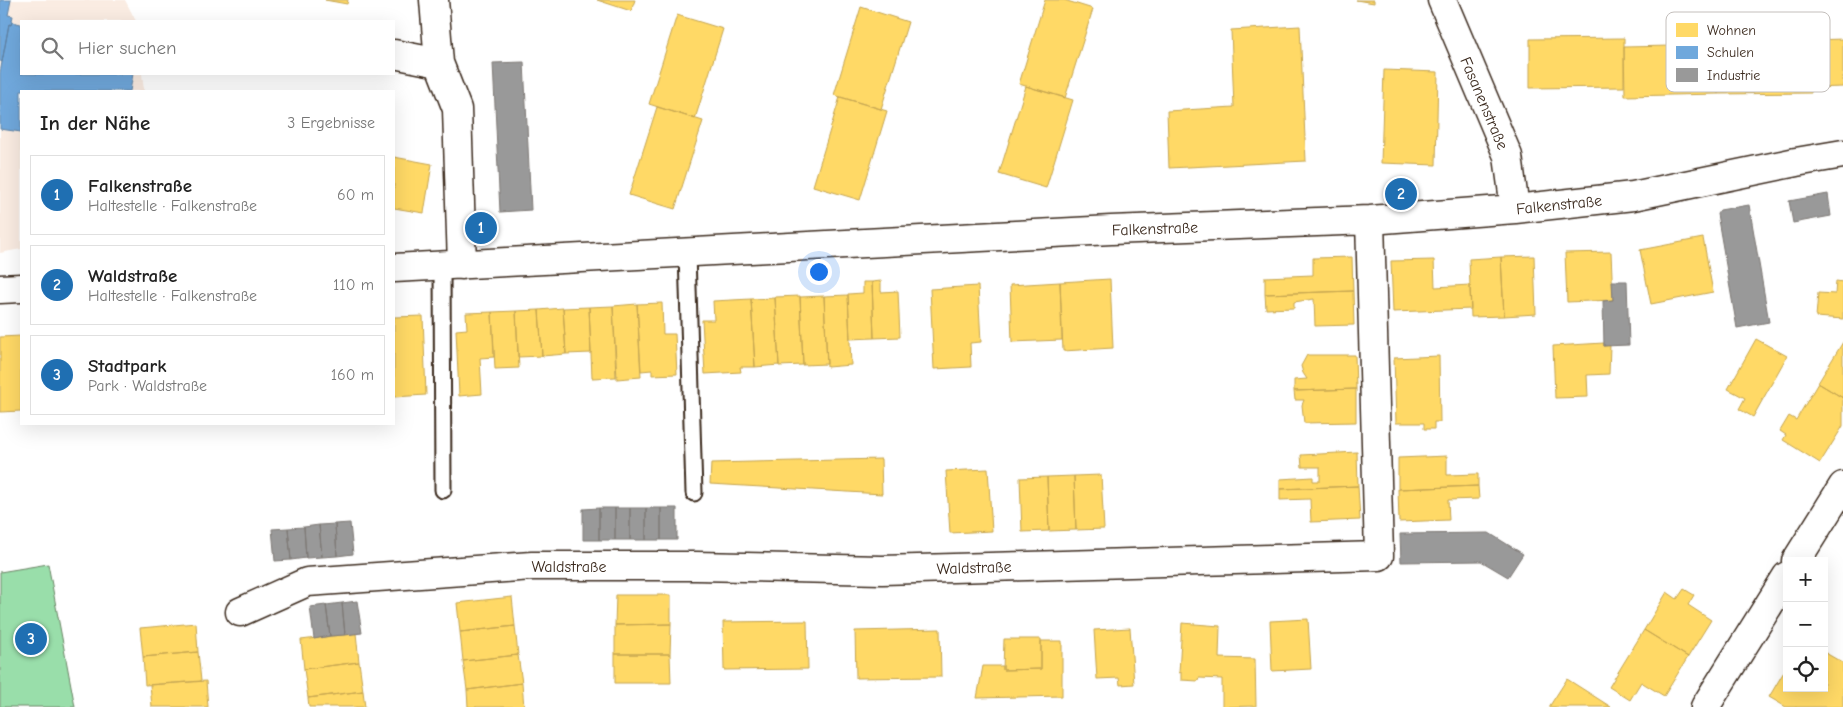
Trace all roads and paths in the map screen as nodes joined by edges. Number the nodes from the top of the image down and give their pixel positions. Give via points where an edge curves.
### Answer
1 (434, 0) edge
2 (1442, 0) edge
3 (395, 54) edge
4 (439, 62) junction
5 (1843, 154) edge
6 (1515, 209) junction
7 (1370, 220) junction
8 (687, 253) junction
9 (452, 265) junction
10 (395, 268) edge
11 (20, 288) edge
12 (0, 289) edge
13 (1843, 486) edge
14 (443, 490) dead end
15 (694, 493) dead end
16 (1799, 557) edge
17 (1783, 582) edge
18 (240, 612) dead end
19 (1705, 707) edge

1 - 4 street
2 - 6 street, Fasanenstraße via 1508,156
3 - 4 street
4 - 9 street via 457,109
5 - 6 street, Falkenstraße via 1633,196
6 - 7 street, Falkenstraße
7 - 8 street, Falkenstraße via 1111,230
7 - 18 street, Waldstraße via 1379,556 882,570 532,566 307,582
8 - 9 street, Falkenstraße
8 - 15 lane
9 - 10 street, Falkenstraße
9 - 14 lane
11 - 12 street
13 - 16 street
17 - 19 street

